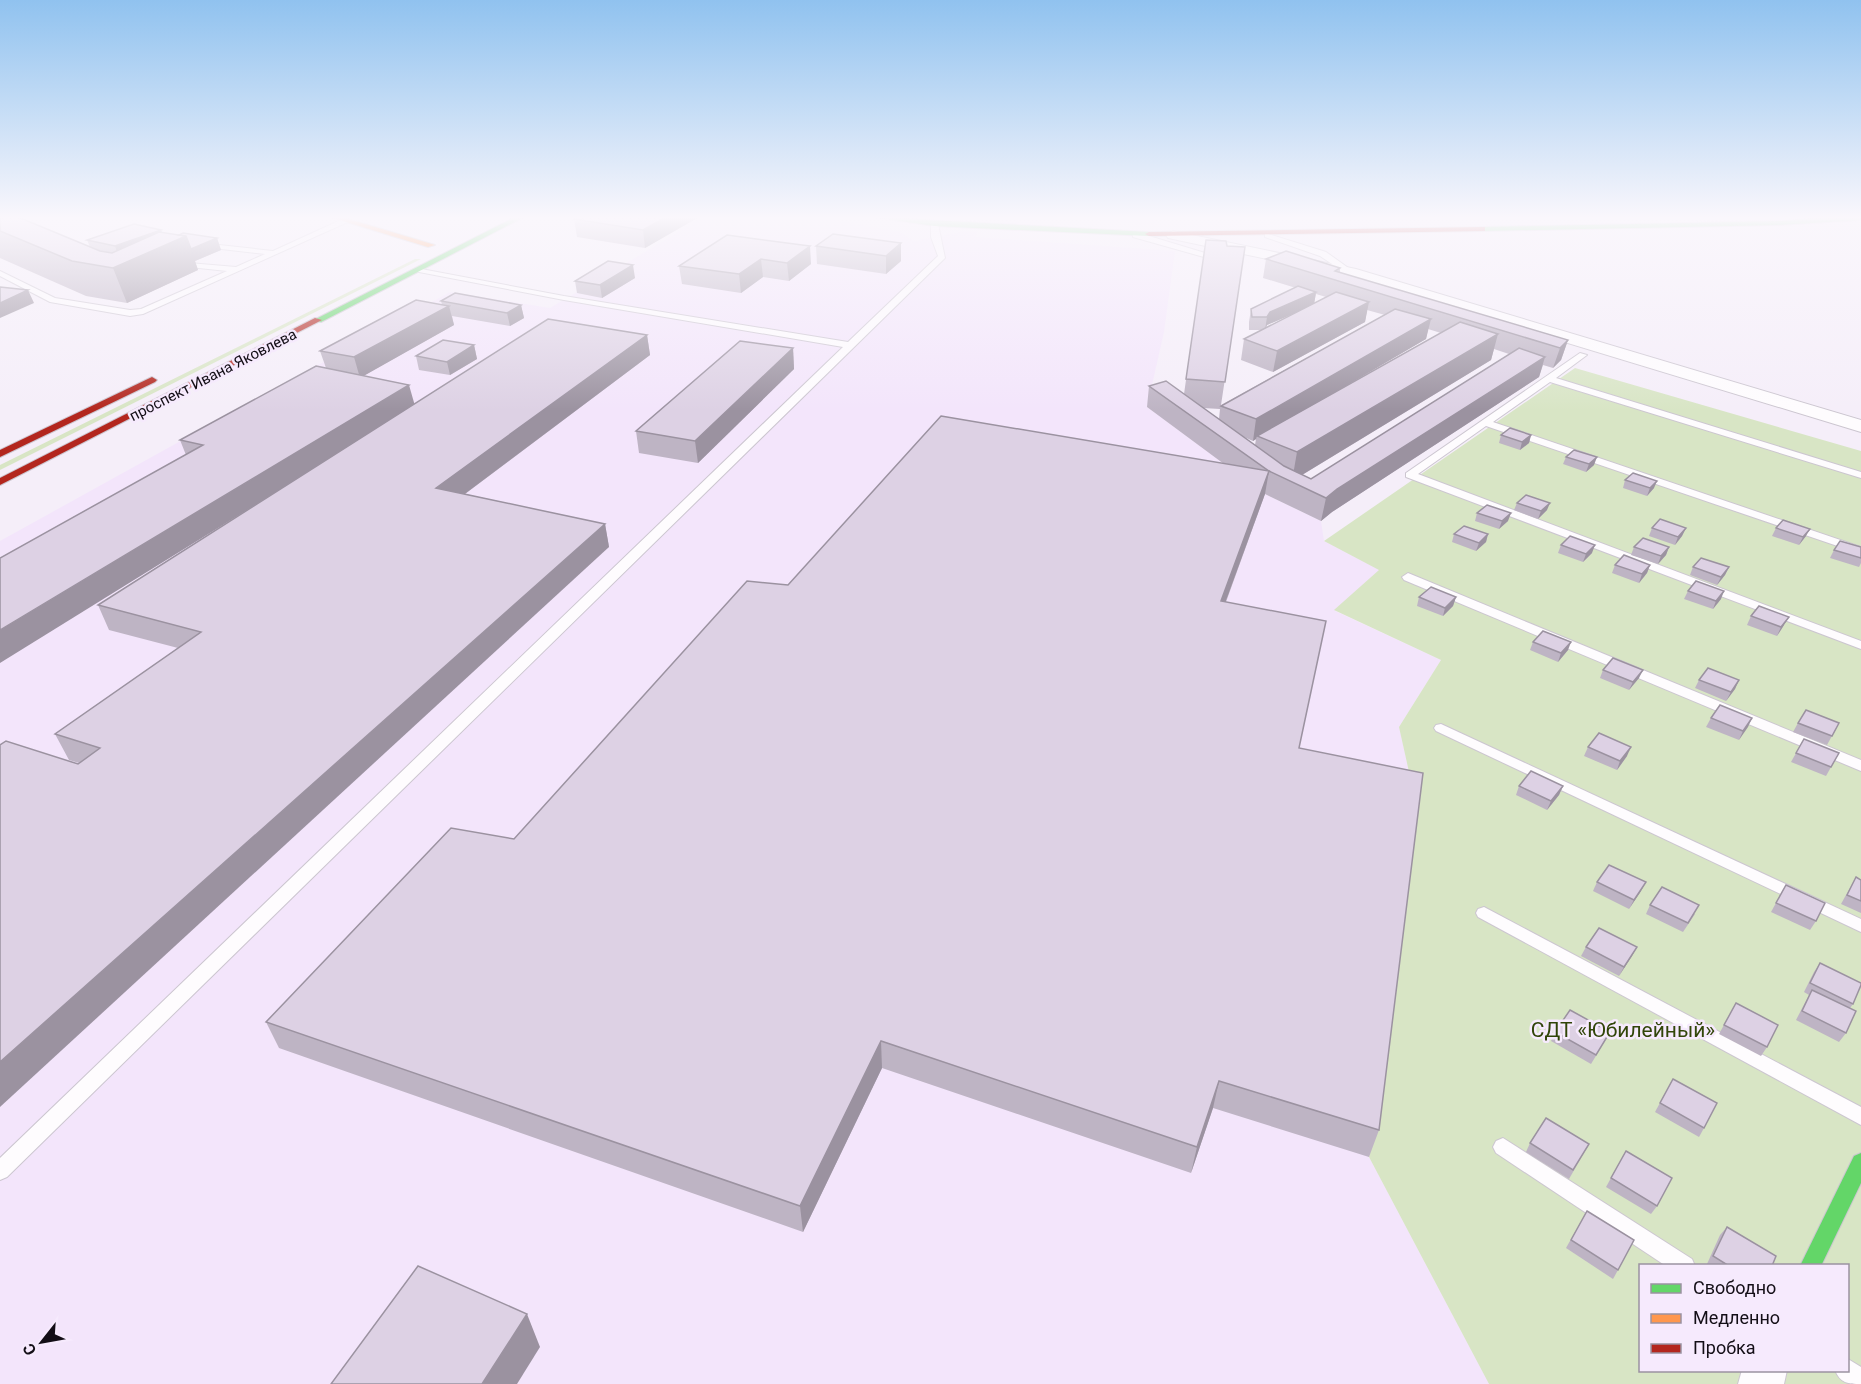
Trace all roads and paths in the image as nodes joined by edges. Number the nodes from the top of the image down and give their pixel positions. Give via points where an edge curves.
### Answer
1 (17, 282) edge
2 (209, 282) edge
3 (396, 282) edge
4 (479, 282) edge
5 (916, 282) edge
6 (1382, 282) edge
7 (850, 345) junction
8 (1583, 355) dead end
9 (160, 376) dead end
10 (1551, 379) junction
11 (1486, 423) junction
12 (1861, 426) edge
13 (0, 454) edge
14 (1861, 475) edge
15 (0, 482) edge
16 (1861, 551) edge
17 (1408, 577) dead end
18 (1861, 645) edge
19 (1441, 728) dead end
20 (1861, 766) edge
21 (1484, 913) dead end
22 (1861, 926) edge
23 (1861, 1117) edge
24 (1503, 1147) dead end
25 (1861, 1162) edge
26 (0, 1171) edge
27 (1682, 1264) edge
28 (1811, 1264) edge
29 (1848, 1372) edge
30 (1861, 1380) edge

1 - 2 lane via 53,300 130,313
3 - 15 street, проспект Ивана Яковлева
4 - 7 lane
5 - 7 lane
6 - 12 street
7 - 26 lane
8 - 10 lane
9 - 13 street, проспект Ивана Яковлева
10 - 11 lane
10 - 14 lane
11 - 16 lane
11 - 18 lane via 1410,475
17 - 20 lane
19 - 22 lane
21 - 23 lane
24 - 27 lane
25 - 28 street
29 - 30 lane

